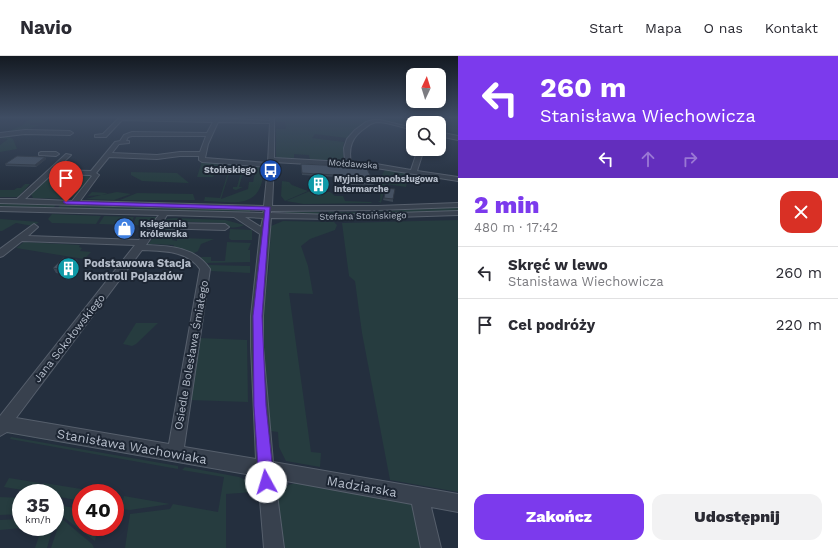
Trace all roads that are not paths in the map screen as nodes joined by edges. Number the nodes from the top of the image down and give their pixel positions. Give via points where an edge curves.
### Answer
1 (124, 141) edge
2 (207, 141) edge
3 (272, 141) edge
4 (348, 141) edge
5 (41, 154) dead end
6 (202, 154) junction
7 (109, 155) junction
8 (419, 156) edge
9 (271, 162) junction
10 (348, 163) junction
11 (41, 169) dead end
12 (51, 171) junction
13 (414, 171) junction
14 (93, 173) junction
15 (458, 179) edge
16 (263, 198) junction
17 (0, 201) edge
18 (19, 201) junction
19 (74, 203) junction
20 (458, 205) edge
21 (0, 209) edge
22 (300, 209) junction
23 (233, 211) junction
24 (268, 212) junction
25 (166, 213) junction
26 (458, 213) edge
27 (156, 225) junction
28 (34, 227) dead end
29 (225, 227) dead end
30 (264, 233) junction
31 (20, 238) junction
32 (141, 245) junction
33 (0, 254) edge
34 (1, 425) edge
35 (176, 448) junction
36 (265, 469) junction
37 (420, 497) junction
38 (458, 503) edge
39 (274, 548) edge
40 (431, 548) edge

1 - 7 street via 118,143
2 - 6 street
3 - 9 street
4 - 10 street via 346,149
5 - 12 street via 56,154 51,158 66,157
6 - 7 street via 156,157
6 - 9 street, Mołdawska via 203,160
7 - 14 street
8 - 13 street
9 - 10 street, Mołdawska
9 - 16 street
10 - 13 street, Mołdawska
11 - 12 street
12 - 14 street
12 - 18 street
13 - 15 street, Mołdawska
14 - 19 street via 97,176
16 - 22 street
16 - 23 street
16 - 24 street
17 - 18 street
18 - 19 street
19 - 23 street
20 - 22 street, Stefana Stoińskiego
21 - 25 street
22 - 24 street, Stefana Stoińskiego
23 - 24 street
23 - 25 street
23 - 30 street
24 - 26 street, Stefana Stoińskiego via 358,217
24 - 30 street
25 - 27 street, Jana Sokołowskiego
27 - 29 street
27 - 32 street, Jana Sokołowskiego
28 - 31 street
30 - 36 street via 257,339
31 - 32 street, Osiedle Bolesława Śmiałego
31 - 33 street
32 - 34 street, Jana Sokołowskiego
32 - 35 street, Osiedle Bolesława Śmiałego via 185,253 202,264 205,272
34 - 35 street, Stanisława Wachowiaka
35 - 36 street, Stanisława Wachowiaka
36 - 37 street, Madziarska
36 - 39 street
37 - 38 street, Madziarska
37 - 40 street

